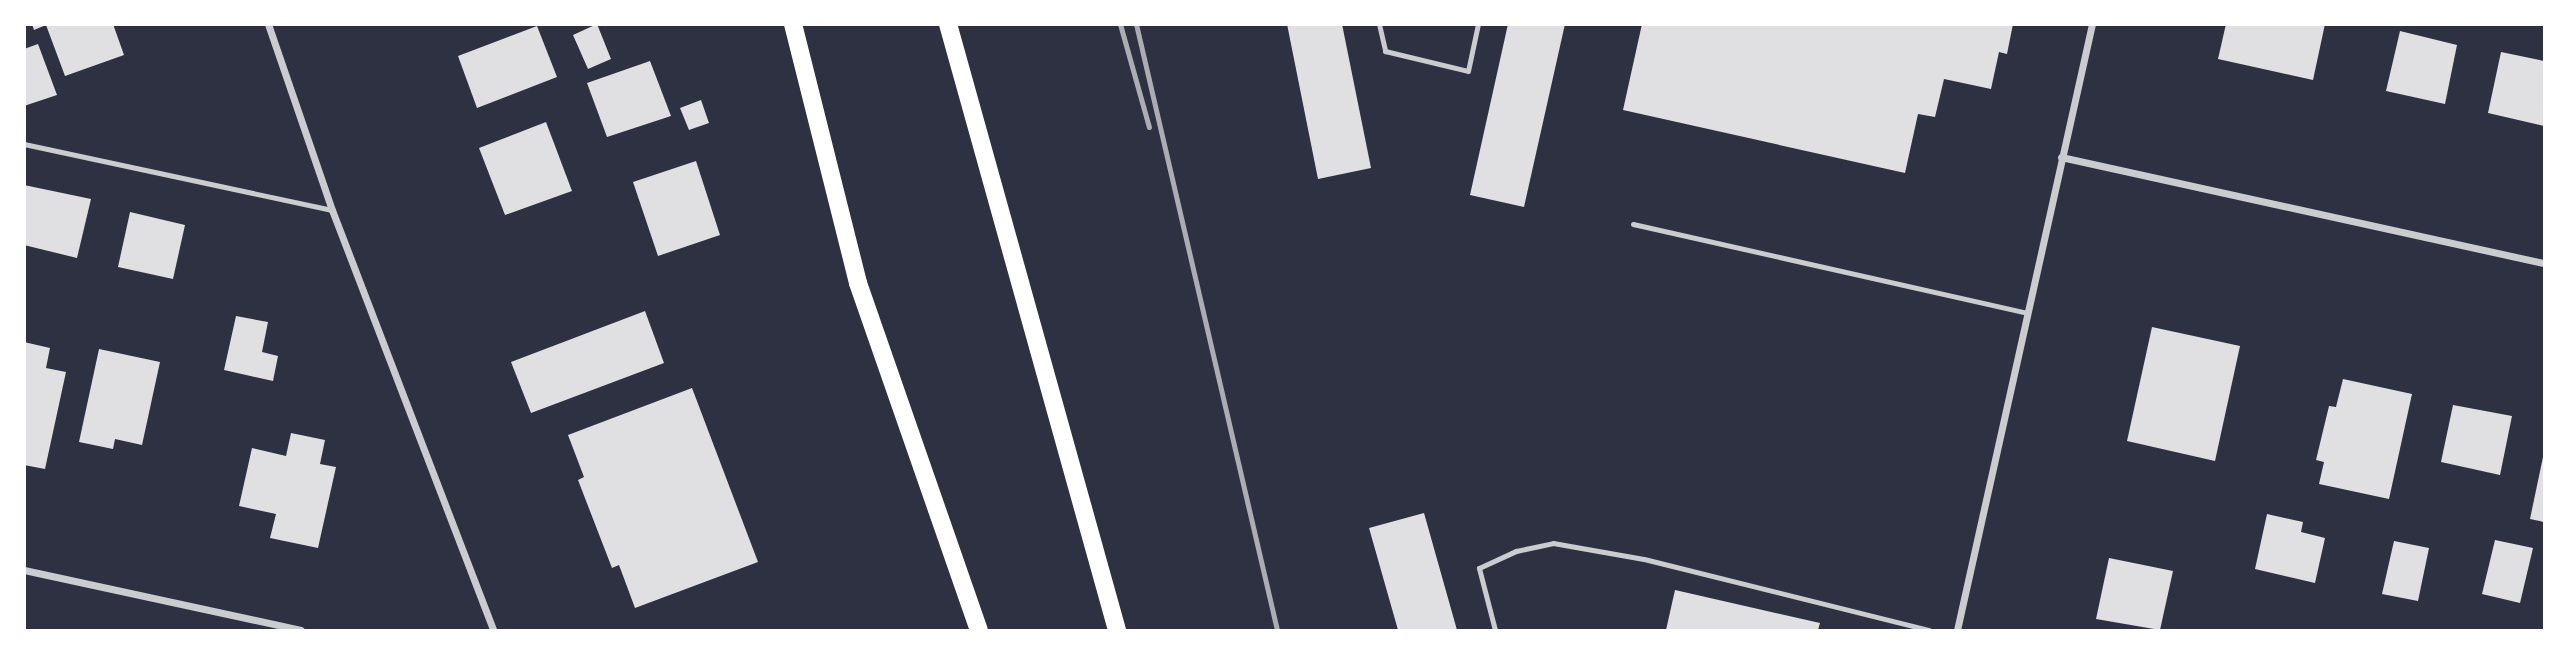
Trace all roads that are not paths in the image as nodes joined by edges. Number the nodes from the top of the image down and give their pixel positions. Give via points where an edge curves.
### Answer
1 (268, 24) edge
2 (793, 24) edge
3 (948, 24) edge
4 (1379, 24) edge
5 (1478, 24) edge
6 (2092, 24) edge
7 (24, 144) edge
8 (2061, 157) junction
9 (332, 210) junction
10 (1633, 224) dead end
11 (2544, 263) edge
12 (2026, 313) junction
13 (24, 570) edge
14 (301, 631) edge
15 (493, 631) edge
16 (979, 631) edge
17 (1117, 631) edge
18 (1495, 631) edge
19 (1929, 631) edge
20 (1957, 631) edge

1 - 9 street
2 - 16 main road via 858,283
3 - 17 main road
4 - 5 lane via 1385,51 1468,71
6 - 8 street
7 - 9 lane
8 - 11 street
8 - 12 street
9 - 15 street
10 - 12 lane
12 - 20 street
13 - 14 street
18 - 19 lane via 1479,568 1516,551 1553,543 1644,559

